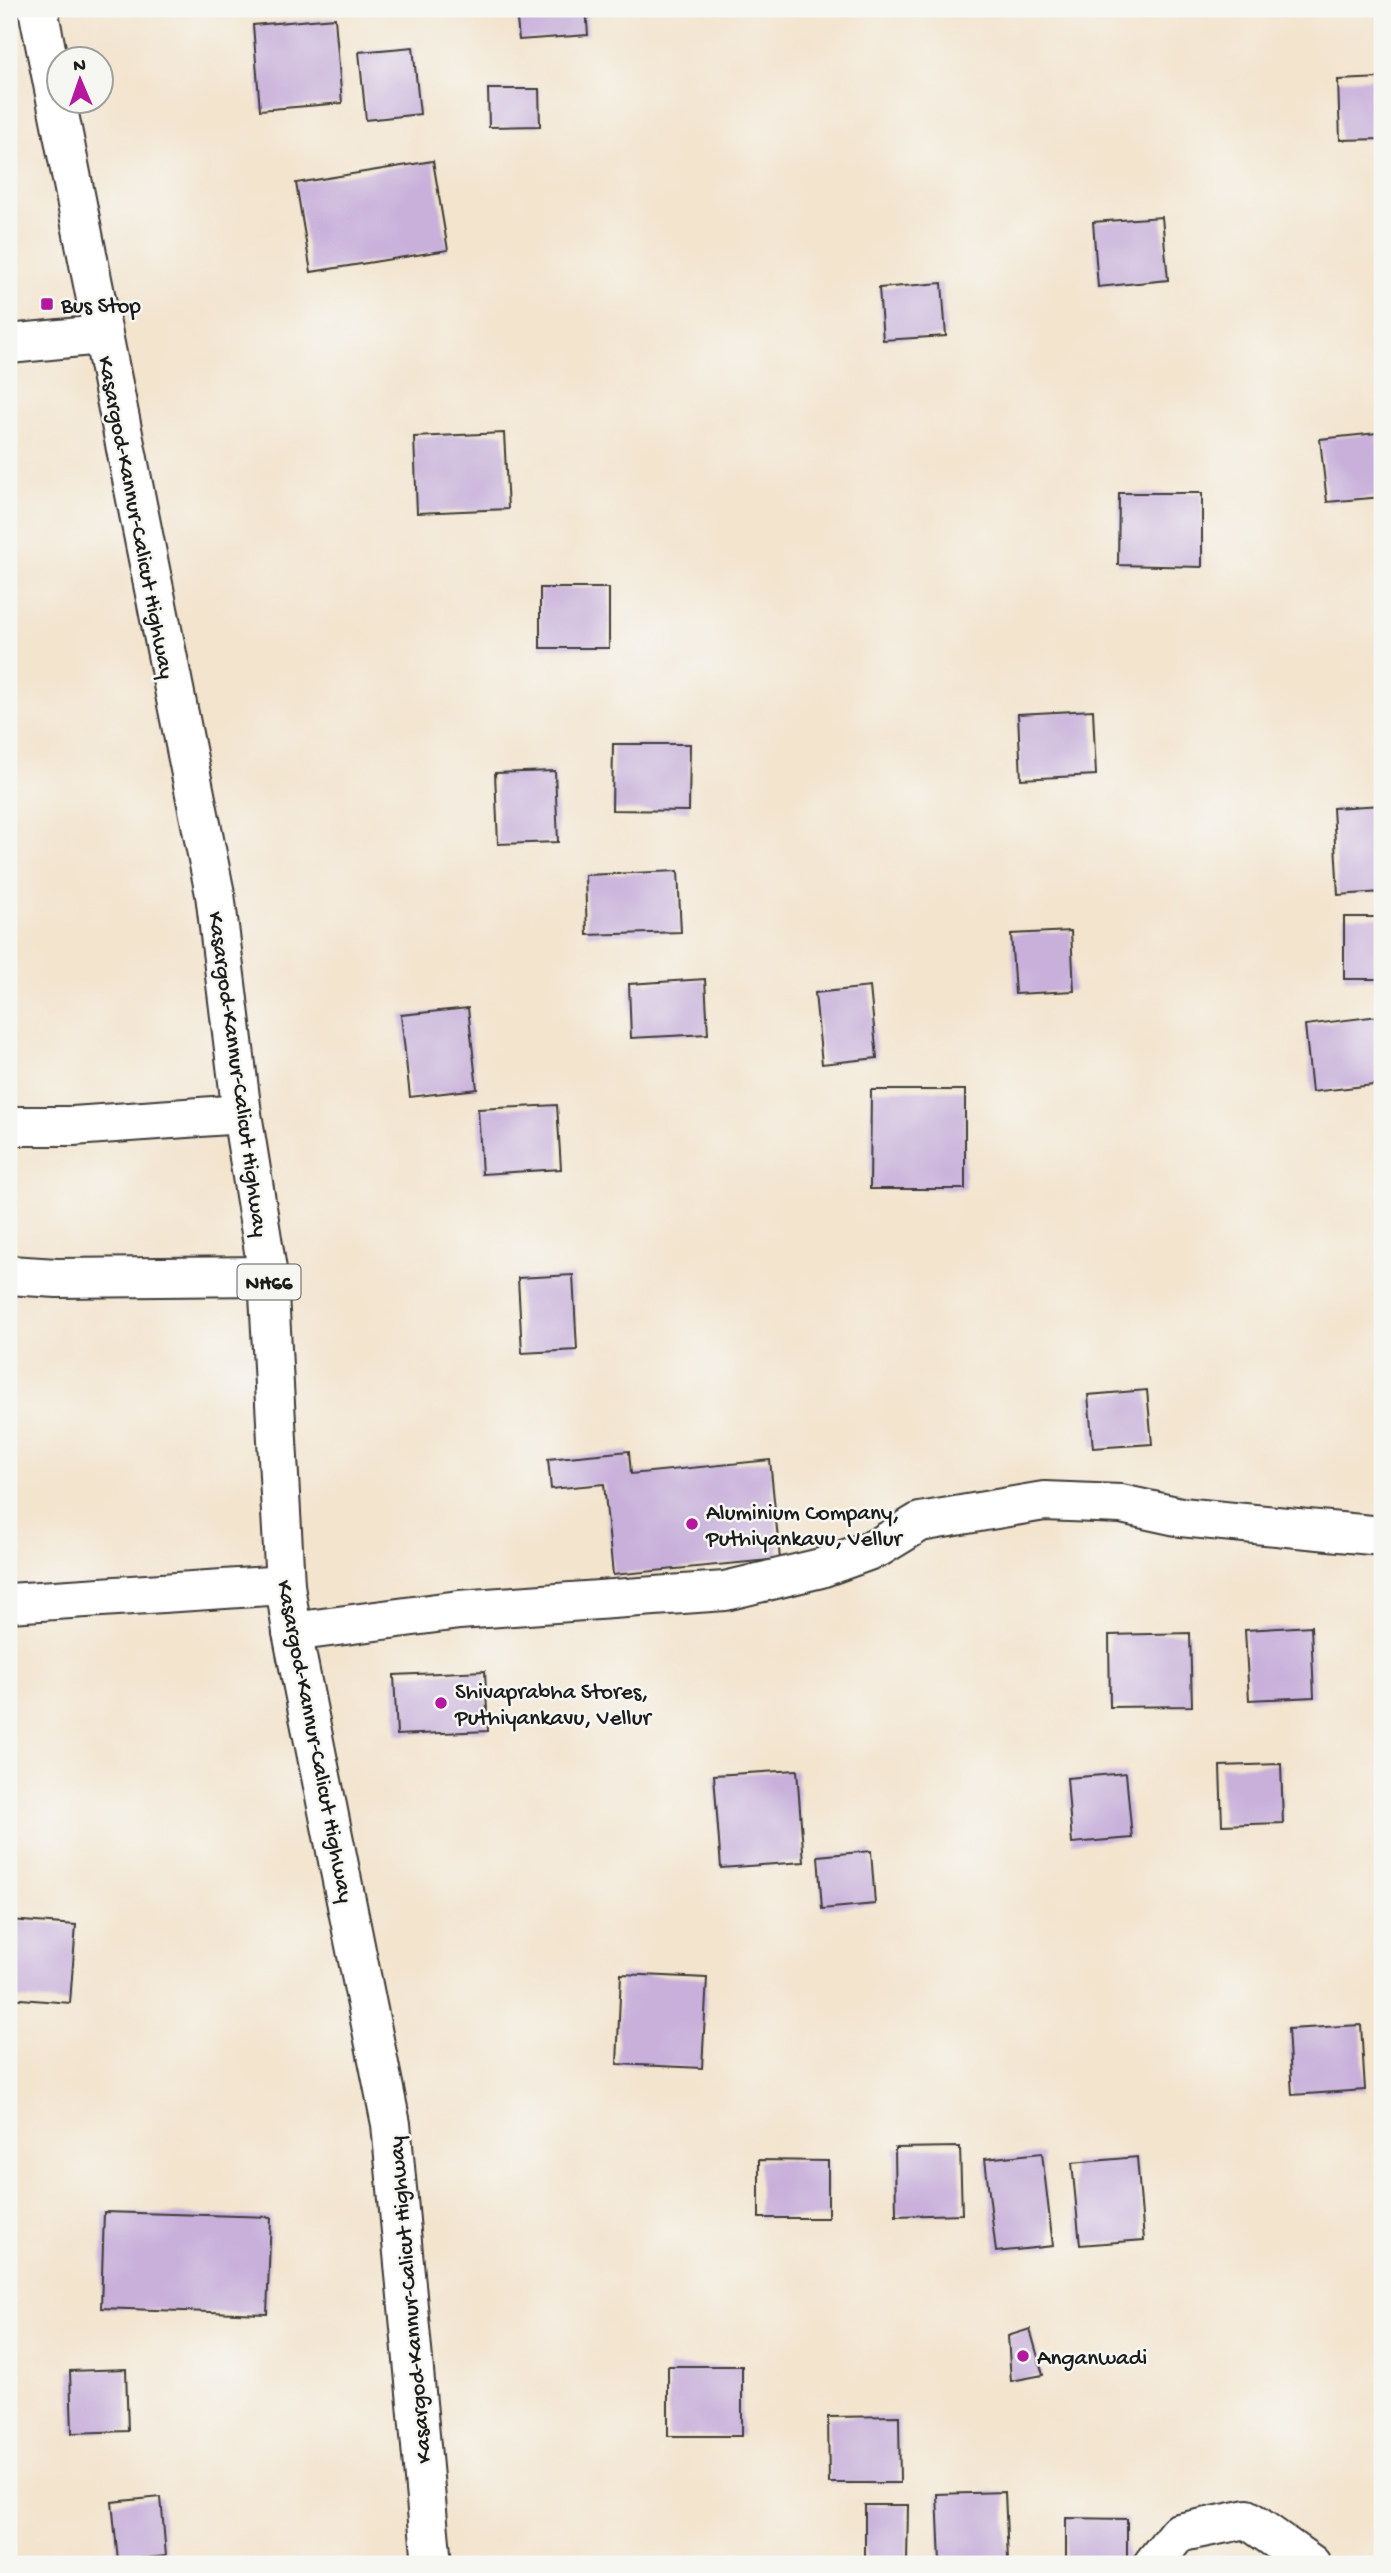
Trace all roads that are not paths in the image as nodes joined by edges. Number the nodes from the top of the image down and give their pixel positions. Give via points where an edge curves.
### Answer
1 (38, 9) edge
2 (102, 335) junction
3 (9, 344) edge
4 (242, 1114) junction
5 (9, 1126) edge
6 (9, 1275) edge
7 (268, 1276) junction
8 (1382, 1536) edge
9 (285, 1585) junction
10 (9, 1603) edge
11 (292, 1632) junction
12 (432, 2564) edge
13 (1153, 2564) edge
14 (1311, 2564) edge

1 - 2 main road, Kasargod-Kannur-Calicut Highway / NH66
2 - 3 main road
2 - 4 main road, Kasargod-Kannur-Calicut Highway / NH66 via 215,894
4 - 5 main road
4 - 7 main road, Kasargod-Kannur-Calicut Highway / NH66
6 - 7 main road
7 - 9 main road, Kasargod-Kannur-Calicut Highway / NH66
8 - 11 main road via 1181,1517 1121,1504 1044,1502 920,1522 879,1547 821,1568 725,1591 459,1610
9 - 10 main road
9 - 11 main road, Kasargod-Kannur-Calicut Highway / NH66
11 - 12 main road, Kasargod-Kannur-Calicut Highway / NH66 via 391,2124
13 - 14 main road via 1178,2533 1247,2519

